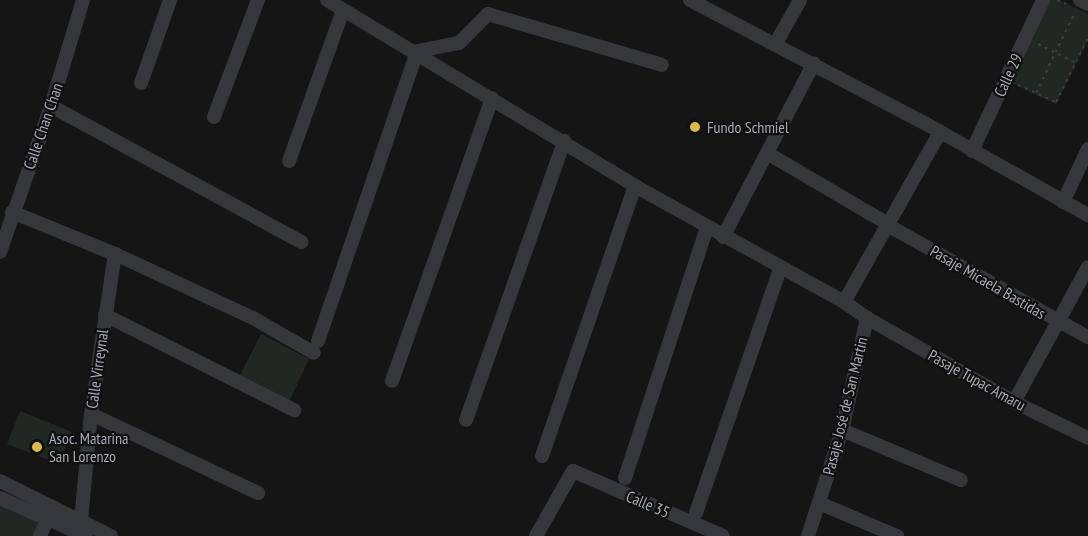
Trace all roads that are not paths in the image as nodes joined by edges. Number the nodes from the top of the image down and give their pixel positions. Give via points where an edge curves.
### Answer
1 (83, 0) edge
2 (170, 0) edge
3 (258, 0) edge
4 (327, 0) edge
5 (690, 0) edge
6 (800, 0) edge
7 (1043, 0) edge
8 (343, 10) junction
9 (776, 43) junction
10 (414, 53) junction
11 (814, 63) junction
12 (662, 65) dead end
13 (141, 83) dead end
14 (492, 98) junction
15 (51, 106) junction
16 (214, 117) dead end
17 (940, 132) junction
18 (564, 141) junction
19 (1088, 149) edge
20 (972, 151) junction
21 (767, 153) junction
22 (289, 161) dead end
23 (635, 186) junction
24 (1063, 202) junction
25 (12, 212) junction
26 (1088, 214) edge
27 (886, 223) junction
28 (707, 227) junction
29 (723, 237) junction
30 (301, 242) dead end
31 (0, 252) edge
32 (115, 254) junction
33 (1088, 267) edge
34 (780, 269) junction
35 (844, 302) junction
36 (105, 315) junction
37 (867, 318) junction
38 (1058, 322) junction
39 (1088, 337) edge
40 (393, 381) dead end
41 (1014, 402) junction
42 (294, 410) dead end
43 (91, 414) junction
44 (466, 420) dead end
45 (842, 430) junction
46 (1088, 438) edge
47 (542, 456) dead end
48 (625, 478) dead end
49 (961, 480) dead end
50 (0, 481) edge
51 (258, 493) dead end
52 (0, 498) edge
53 (819, 502) junction
54 (696, 513) dead end
55 (48, 518) junction
56 (81, 521) junction
57 (40, 536) edge
58 (86, 536) edge
59 (111, 536) edge
60 (536, 536) edge
61 (723, 536) edge
62 (808, 536) edge
63 (897, 536) edge

1 - 15 street, Calle Chan Chan
2 - 13 street
3 - 16 street
4 - 8 street, Pasaje José de San Martin
5 - 9 street
6 - 9 street
7 - 20 street, Calle 29
8 - 10 street, Pasaje José de San Martin
8 - 22 street
9 - 11 street
10 - 12 street via 459,43 488,14
10 - 14 street, Pasaje José de San Martin
10 - 32 street via 316,347
11 - 17 street
11 - 21 street
14 - 18 street, Pasaje José de San Martin
14 - 40 street
15 - 25 street, Calle Chan Chan
15 - 30 street
17 - 20 street
17 - 27 street
18 - 23 street, Pasaje José de San Martin
18 - 44 street
19 - 24 street
20 - 24 street
21 - 27 street, Pasaje Micaela Bastidas
21 - 29 street
23 - 28 street, Pasaje José de San Martin
23 - 47 street
24 - 26 street
25 - 31 street, Calle Chan Chan
25 - 32 street
27 - 35 street
27 - 38 street, Pasaje Micaela Bastidas
28 - 29 street, Pasaje José de San Martin
28 - 48 street
29 - 34 street, Pasaje José de San Martin
32 - 36 street, Calle Virreynal
33 - 38 street
34 - 35 street, Pasaje José de San Martin
34 - 54 street
35 - 37 street, Pasaje José de San Martin
36 - 42 street
36 - 43 street, Calle Virreynal
37 - 41 street, Pasaje Tupac Amaru
37 - 45 street, Pasaje José de San Martin
38 - 39 street, Pasaje Micaela Bastidas
38 - 41 street
41 - 46 street, Pasaje Tupac Amaru
43 - 51 street
43 - 56 street, Calle Virreynal
45 - 49 street
45 - 53 street, Pasaje José de San Martin
50 - 56 street
52 - 55 street
53 - 62 street, Pasaje José de San Martin
53 - 63 street
55 - 57 street
55 - 58 street
56 - 59 street
60 - 61 street, Calle 35 via 573,471

